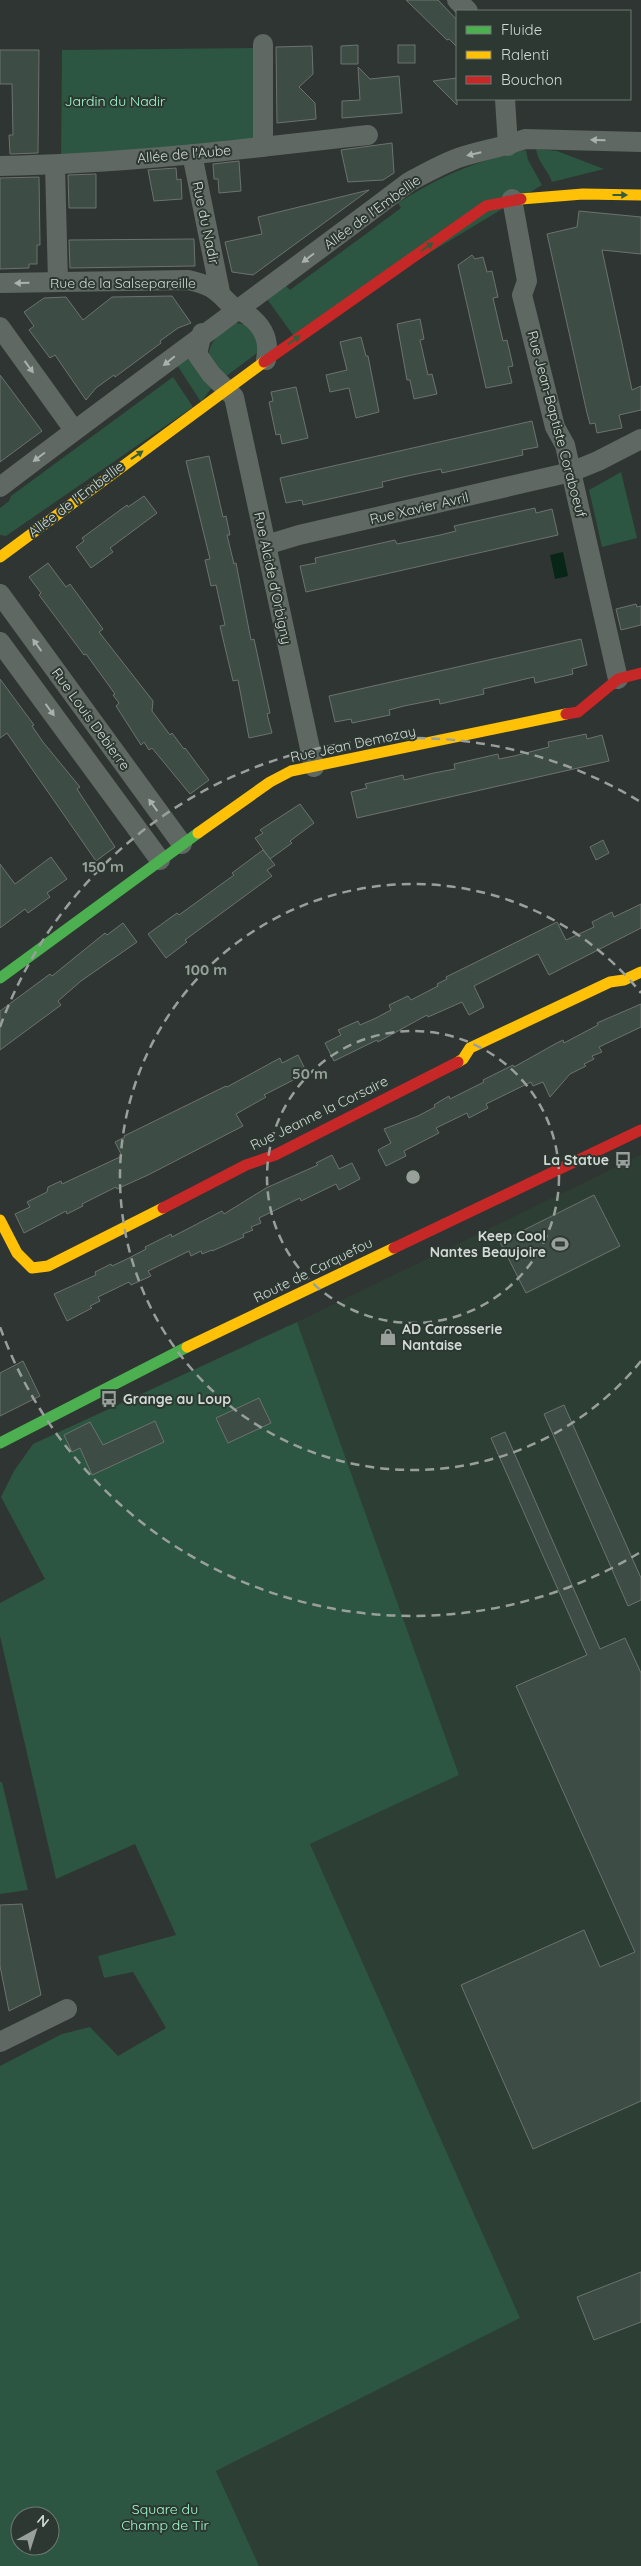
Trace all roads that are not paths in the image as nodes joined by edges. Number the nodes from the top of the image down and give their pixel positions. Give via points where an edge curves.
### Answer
1 (457, 0) edge
2 (467, 10) edge
3 (263, 44) dead end
4 (505, 100) edge
5 (368, 135) dead end
6 (641, 142) edge
7 (508, 146) junction
8 (263, 147) junction
9 (192, 154) junction
10 (55, 165) junction
11 (0, 166) edge
12 (641, 195) edge
13 (512, 199) junction
14 (58, 282) junction
15 (0, 284) edge
16 (220, 292) junction
17 (236, 310) junction
18 (0, 328) edge
19 (202, 333) junction
20 (266, 360) junction
21 (228, 391) junction
22 (74, 430) junction
23 (641, 439) edge
24 (571, 472) junction
25 (0, 487) edge
26 (266, 545) junction
27 (0, 558) edge
28 (0, 594) edge
29 (0, 642) edge
30 (641, 673) edge
31 (618, 679) junction
32 (314, 767) junction
33 (182, 844) junction
34 (160, 860) junction
35 (641, 972) edge
36 (0, 978) edge
37 (641, 1130) edge
38 (0, 1220) edge
39 (0, 1444) edge
40 (67, 2010) dead end
41 (0, 2042) edge

1 - 2 street
3 - 8 street
4 - 7 street
5 - 8 street, Allée de l'Aube
6 -> 7 street, Allée de l'Embellie via 525,139
7 -> 17 street, Allée de l'Embellie via 462,157 409,182
8 - 9 street, Allée de l'Aube
9 - 10 street, Allée de l'Aube
9 - 16 street, Rue du Nadir
10 - 11 street, Allée de l'Aube
10 - 14 street
13 -> 12 street, Allée de l'Embellie
20 -> 13 street, Allée de l'Embellie via 486,206
13 - 24 street, Rue Jean-Baptiste Coraboeuf via 527,281 522,295 555,427 565,445
14 -> 15 street, Rue de la Salsepareille
14 - 16 street, Rue de la Salsepareille via 188,280
16 - 17 street, Rue de la Salsepareille
17 - 19 street, Allée de l'Embellie
17 - 20 street via 247,314 265,334 269,346
18 -> 22 street
19 - 21 street via 197,354
19 -> 22 street, Allée de l'Embellie via 167,363
20 - 21 street, Allée de l'Embellie
21 - 26 street, Rue Alcide d'Orbigny via 234,397
27 -> 21 street, Allée de l'Embellie via 126,462
22 -> 25 street, Allée de l'Embellie
23 - 24 street, Rue Xavier Avril
24 - 26 street, Rue Xavier Avril
24 - 31 street, Rue Jean-Baptiste Coraboeuf
26 - 32 street, Rue Alcide d'Orbigny
33 -> 28 street, Rue Louis Debierre
29 -> 34 street, Rue Louis Debierre
30 - 31 street, Rue Jean Demozay
31 - 32 street, Rue Jean Demozay via 578,712
32 - 33 street, Rue Jean Demozay via 290,771 270,782
33 - 34 street, Rue Jean Demozay
34 - 36 street, Rue Jean Demozay
35 - 38 street, Rue Jeanne la Corsaire via 610,982 470,1048 463,1059 48,1266 32,1268 17,1253
37 - 39 street, Route de Carquefou via 135,1372
40 - 41 street

